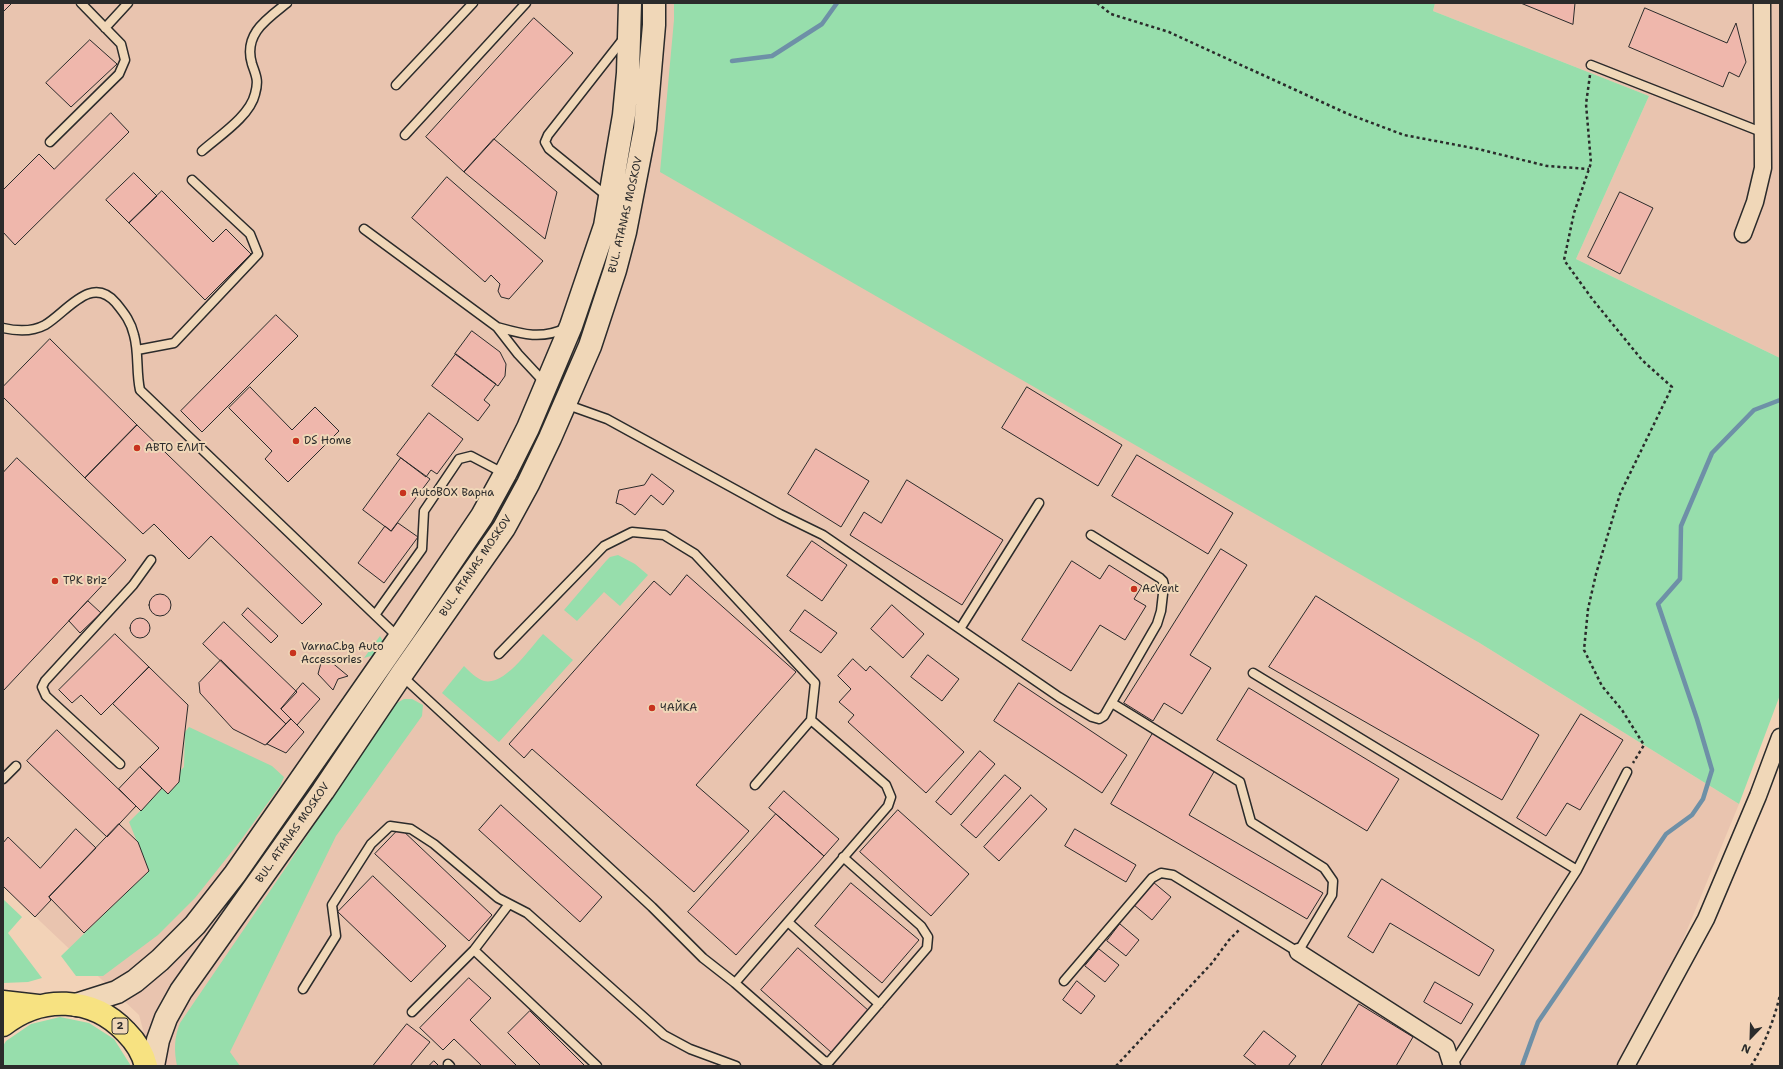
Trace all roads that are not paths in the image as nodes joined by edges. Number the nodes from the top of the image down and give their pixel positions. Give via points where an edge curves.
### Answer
1 (81, 3) edge
2 (128, 3) edge
3 (287, 3) edge
4 (473, 3) edge
5 (526, 3) edge
6 (630, 3) edge
7 (654, 3) edge
8 (1762, 3) edge
9 (105, 28) junction
10 (630, 30) junction
11 (1591, 65) road end
12 (396, 85) dead end
13 (1764, 133) junction
14 (405, 135) dead end
15 (50, 142) dead end
16 (202, 151) dead end
17 (192, 180) dead end
18 (610, 198) junction
19 (364, 229) dead end
20 (1743, 234) dead end
21 (571, 326) junction
22 (497, 327) junction
23 (3, 328) edge
24 (137, 350) junction
25 (546, 384) junction
26 (565, 404) junction
27 (505, 474) junction
28 (1039, 503) dead end
29 (1091, 535) dead end
30 (151, 560) dead end
31 (375, 615) junction
32 (960, 629) junction
33 (399, 638) junction
34 (499, 654) dead end
35 (387, 656) junction
36 (1253, 673) dead end
37 (401, 675) junction
38 (1112, 703) junction
39 (811, 720) junction
40 (1780, 737) edge
41 (120, 764) dead end
42 (16, 766) dead end
43 (1627, 772) road end
44 (3, 779) edge
45 (755, 785) dead end
46 (844, 858) junction
47 (1577, 870) junction
48 (509, 904) junction
49 (788, 922) junction
50 (474, 950) junction
51 (1298, 952) junction
52 (1064, 981) dead end
53 (735, 983) junction
54 (302, 989) dead end
55 (3, 1002) edge
56 (879, 1004) junction
57 (76, 1005) junction
58 (39, 1006) junction
59 (412, 1012) dead end
60 (3, 1026) edge
61 (1452, 1065) edge
62 (146, 1066) edge
63 (153, 1066) edge
64 (597, 1066) edge
65 (736, 1066) edge
66 (1626, 1066) edge

1 - 9 lane
2 - 9 lane
3 - 16 lane via 262,23 251,41 252,63 257,75 255,94 249,110
4 - 12 lane
5 - 14 lane
6 - 10 main road, BUL. ATANAS MOSKOV
7 - 26 main road, BUL. ATANAS MOSKOV via 654,32 645,129 628,218 615,270 590,346
8 - 13 street
9 - 15 lane via 121,44 125,60 123,67 119,74
10 - 18 main road, BUL. ATANAS MOSKOV via 624,115
10 - 18 lane via 552,129 545,142 549,149
11 - 13 lane
13 - 20 street via 1763,168 1755,202
17 - 24 lane via 250,234 258,254 174,343
18 - 21 main road, BUL. ATANAS MOSKOV via 605,226
19 - 22 lane
21 - 22 lane via 554,334 539,335 521,334
21 - 25 main road, BUL. ATANAS MOSKOV
22 - 25 lane
23 - 24 lane via 32,329 44,325 80,297 92,292 101,292 112,299 128,318
24 - 31 lane via 140,390
25 - 27 main road, BUL. ATANAS MOSKOV
26 - 32 lane via 607,419 823,535
26 - 37 main road, BUL. ATANAS MOSKOV via 528,484 504,528
27 - 31 lane via 471,456 458,459 424,511 422,549
27 - 33 main road, BUL. ATANAS MOSKOV via 482,516
28 - 32 lane
29 - 38 lane via 1163,581 1161,611 1157,624
30 - 41 lane via 133,585 42,687 46,696
31 - 33 lane
32 - 38 lane via 1092,717 1099,719 1104,716
33 - 35 main road, BUL. ATANAS MOSKOV
34 - 39 lane via 604,546 632,532 664,535 695,554 815,683
35 - 37 main road via 397,650 404,652 407,658
35 - 57 main road, BUL. ATANAS MOSKOV via 235,874 195,925 135,981 117,992
36 - 47 lane
37 - 53 lane via 703,958
37 - 63 main road, BUL. ATANAS MOSKOV via 318,798 181,991 166,1018
38 - 51 lane via 1240,782 1251,822 1324,868 1333,881 1332,895
39 - 45 lane
39 - 46 lane via 886,785 891,797 888,806
40 - 66 street via 1706,919
42 - 44 lane
43 - 47 lane
46 - 49 lane
46 - 56 lane via 921,926 928,937 927,948
47 - 61 lane
48 - 50 lane
48 - 54 lane via 498,898 434,844 411,829 390,826 371,844 332,905 336,936
48 - 65 lane via 527,913 664,1035 690,1050
49 - 53 lane
49 - 56 lane
50 - 59 lane
50 - 64 lane
51 - 52 lane via 1173,875 1161,874 1152,878
51 - 61 street via 1446,1047
53 - 56 lane via 824,1061 829,1062
55 - 58 main road, 2
57 - 58 main road, 2 via 58,1003
57 - 62 main road, 2 via 98,1011 118,1023 133,1040
58 - 60 main road, 2 via 15,1016

